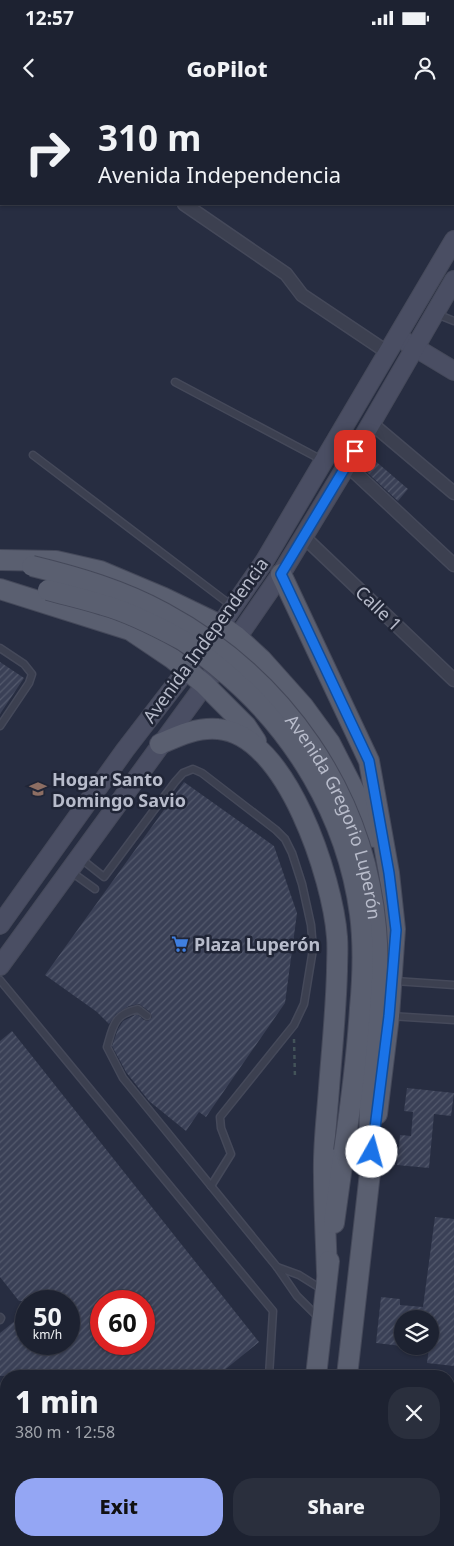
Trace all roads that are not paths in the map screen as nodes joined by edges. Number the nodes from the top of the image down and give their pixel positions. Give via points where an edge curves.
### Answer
1 (185, 205) edge
2 (454, 240) edge
3 (454, 280) edge
4 (435, 315) junction
5 (454, 321) edge
6 (396, 337) junction
7 (416, 348) junction
8 (387, 352) junction
9 (454, 371) edge
10 (175, 382) dead end
11 (371, 423) junction
12 (32, 455) dead end
13 (323, 461) junction
14 (347, 465) junction
15 (454, 493) edge
16 (304, 537) junction
17 (0, 565) edge
18 (454, 565) edge
19 (281, 574) junction
20 (0, 589) edge
21 (233, 607) junction
22 (220, 625) junction
23 (237, 637) junction
24 (0, 648) edge
25 (186, 670) junction
26 (454, 680) edge
27 (204, 684) junction
28 (0, 726) edge
29 (160, 744) junction
30 (271, 760) junction
31 (74, 864) junction
32 (389, 873) junction
33 (95, 889) dead end
34 (0, 926) edge
35 (0, 966) edge
36 (0, 980) edge
37 (391, 981) junction
38 (454, 984) edge
39 (147, 1016) dead end
40 (389, 1016) junction
41 (454, 1020) edge
42 (370, 1171) junction
43 (211, 1186) junction
44 (277, 1267) junction
45 (326, 1282) junction
46 (322, 1321) junction
47 (269, 1370) edge
48 (317, 1370) edge
49 (348, 1370) edge

1 - 8 street via 286,274 302,295
2 - 6 main road, Avenida Independencia
3 - 4 main road, Avenida Independencia
4 - 5 lane
4 - 7 main road, Avenida Independencia
6 - 7 main road
6 - 8 main road, Avenida Independencia
7 - 9 main road
7 - 11 main road, Avenida Independencia
8 - 13 main road, Avenida Independencia
10 - 13 lane
11 - 14 main road, Avenida Independencia
11 - 15 street
12 - 21 lane
13 - 21 main road, Avenida Independencia via 264,562
14 - 16 main road, Avenida Independencia
14 - 18 street
16 - 19 main road, Avenida Independencia
16 - 26 street, Calle 1
17 - 22 main road via 56,561 100,571
17 - 42 main road, Avenida Gregorio Luperón, bridge via 32,566 81,578 163,612 241,666 267,691 320,756 361,848 376,927 378,961 370,1093
17 - 45 main road, Avenida Gregorio Luperón, bridge via 48,590 104,605 156,627 210,660 252,696 278,727 325,798 353,874 363,964 357,1061
19 - 23 main road, Avenida Independencia
19 - 32 main road via 369,761
20 - 25 main road via 130,630
21 - 22 main road, Avenida Independencia
22 - 23 main road
22 - 25 main road, Avenida Independencia
23 - 27 main road, Avenida Independencia
23 - 32 main road via 261,659 330,743 363,808
24 - 28 lane via 24,664 32,674
25 - 27 main road
25 - 34 main road, Avenida Independencia via 134,737
27 - 29 main road, Avenida Independencia
27 - 30 main road via 246,726
29 - 30 main road via 198,730 219,729 239,734
29 - 31 main road, Avenida Independencia
30 - 45 main road via 298,805 312,838 328,885 337,937 324,1173
31 - 33 lane
31 - 35 main road, Avenida Independencia
31 - 43 lane via 104,877 175,782 193,769 276,830 292,853 302,884 313,949 304,1004 294,1025 220,1116 231,1154
32 - 37 main road via 396,930
36 - 47 lane via 273,1312
37 - 38 lane
37 - 40 main road
39 - 43 lane via 138,1009 128,1011 115,1021 108,1047 123,1078
40 - 41 lane
40 - 42 main road
42 - 49 main road, Avenida Gregorio Luperón
43 - 44 lane
44 - 45 lane
44 - 46 lane via 297,1296
45 - 46 main road, Avenida Gregorio Luperón
46 - 48 main road, Avenida Gregorio Luperón

